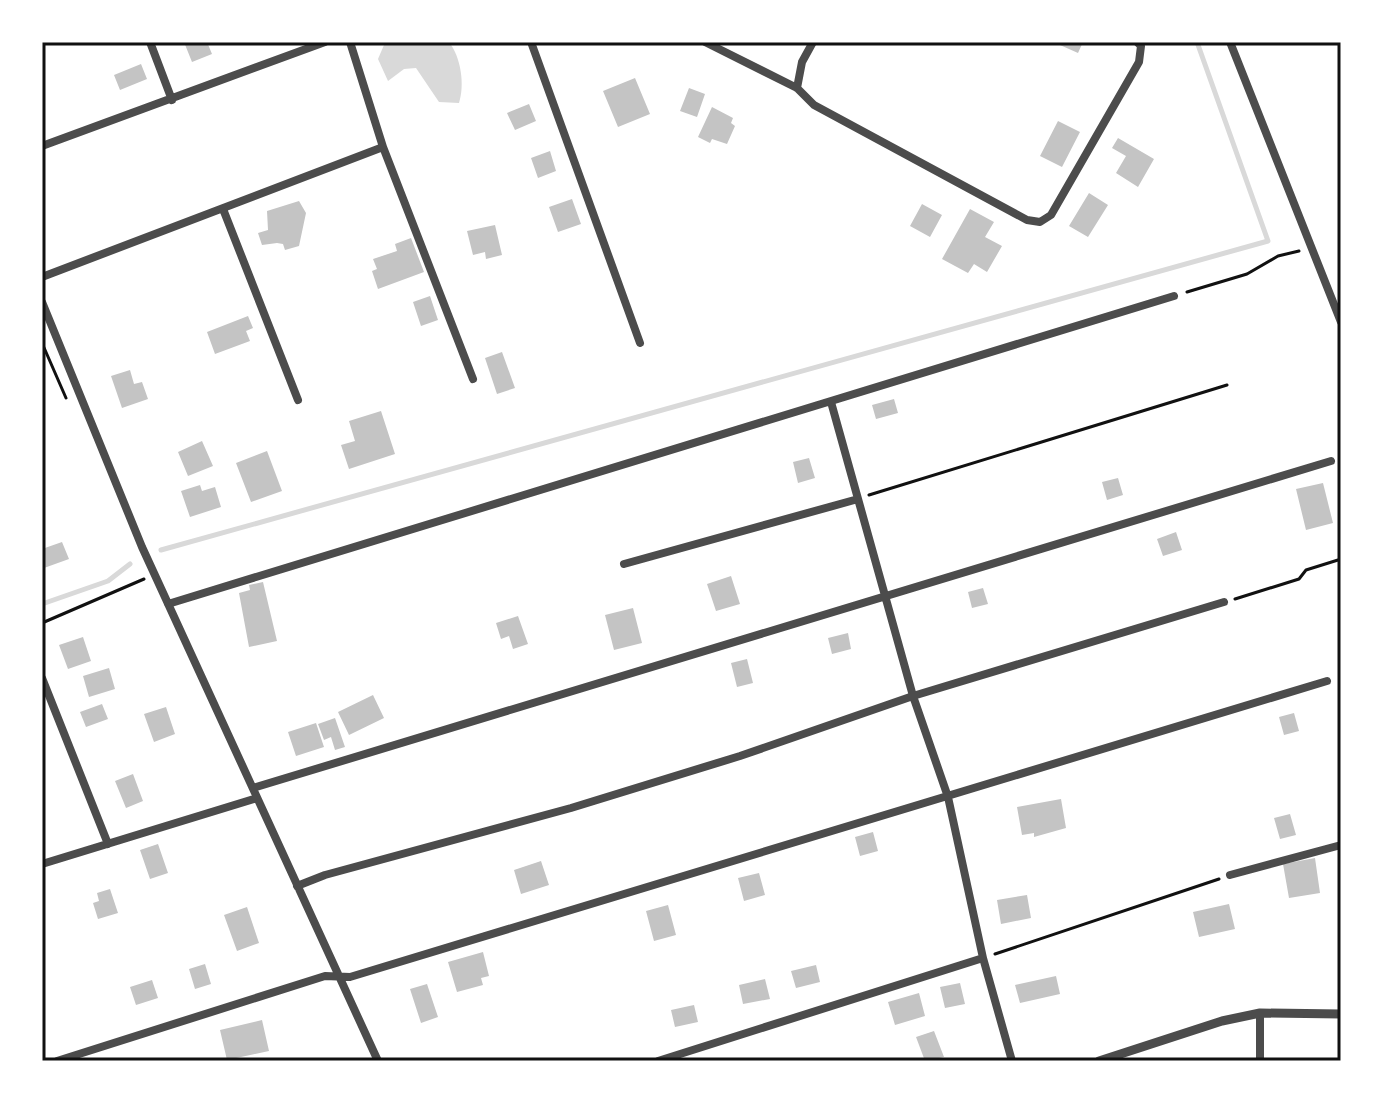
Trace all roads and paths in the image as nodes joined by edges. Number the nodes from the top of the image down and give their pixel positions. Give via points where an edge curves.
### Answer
1 (150, 42) edge
2 (325, 42) edge
3 (350, 42) edge
4 (531, 42) edge
5 (705, 42) edge
6 (813, 42) edge
7 (1137, 42) edge
8 (1230, 42) edge
9 (797, 88) junction
10 (172, 100) junction
11 (42, 146) edge
12 (383, 147) junction
13 (223, 209) junction
14 (1311, 248) junction
15 (42, 277) edge
16 (1174, 296) joint
17 (43, 308) edge
18 (1341, 322) edge
19 (640, 343) dead end
20 (473, 379) dead end
21 (1227, 385) dead end
22 (298, 400) dead end
23 (831, 402) junction
24 (1331, 461) dead end
25 (858, 499) junction
26 (1338, 560) dead end
27 (624, 564) dead end
28 (144, 579) dead end
29 (885, 597) junction
30 (1224, 602) joint
31 (168, 604) junction
32 (42, 623) edge
33 (42, 678) edge
34 (1327, 681) dead end
35 (913, 696) junction
36 (253, 788) junction
37 (948, 797) junction
38 (257, 798) junction
39 (108, 844) junction
40 (1341, 845) edge
41 (42, 864) edge
42 (1230, 875) joint
43 (297, 886) junction
44 (983, 958) junction
45 (339, 977) junction
46 (1260, 1013) junction
47 (1341, 1014) edge
48 (57, 1061) edge
49 (378, 1061) edge
50 (658, 1061) edge
51 (1012, 1061) edge
52 (1099, 1061) edge
53 (1260, 1061) edge

1 - 10 street
2 - 10 street
3 - 12 street
4 - 19 street
5 - 9 street
6 - 9 street
7 - 9 street via 1139,62 1051,215 1040,222 1027,220 814,105
8 - 14 street
10 - 11 street
12 - 13 street
12 - 20 street
13 - 15 street
13 - 22 street
14 - 16 path
14 - 18 street
16 - 23 street
17 - 31 street
21 - 25 path
23 - 25 street
23 - 31 street
24 - 29 street
25 - 27 street
25 - 29 street
26 - 30 path via 1306,570 1299,579
28 - 32 path
29 - 35 street
29 - 36 street
30 - 35 street
31 - 36 street
33 - 39 street
34 - 37 street
35 - 37 street
35 - 43 street via 726,760
36 - 38 street
37 - 44 street
37 - 45 street
38 - 39 street
38 - 43 street
39 - 41 street
40 - 42 street
42 - 44 path
43 - 45 street
44 - 50 street
44 - 51 street
45 - 48 street via 325,976
45 - 49 street
46 - 47 street
46 - 52 street
46 - 53 street

